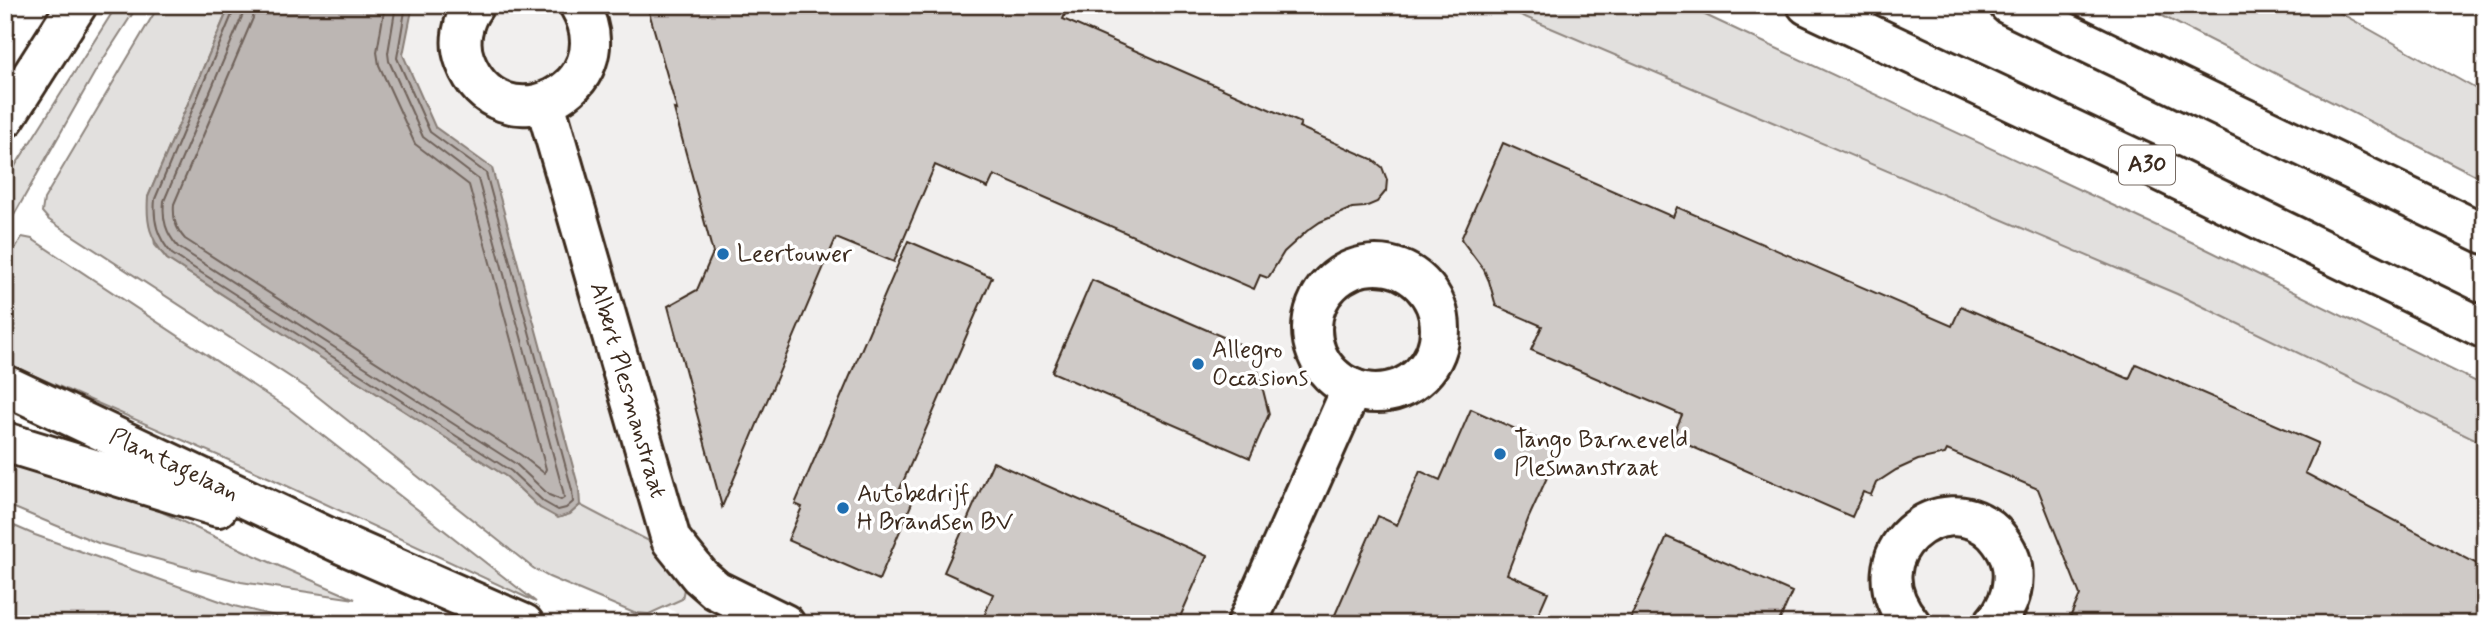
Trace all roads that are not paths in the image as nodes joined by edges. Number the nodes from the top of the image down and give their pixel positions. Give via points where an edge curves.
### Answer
1 (77, 5) edge
2 (474, 5) edge
3 (579, 5) edge
4 (1807, 5) edge
5 (2009, 5) edge
6 (545, 103) junction
7 (5, 118) edge
8 (2485, 234) edge
9 (2485, 329) edge
10 (5, 385) edge
11 (1352, 388) dead end
12 (5, 442) edge
13 (344, 545) junction
14 (524, 624) edge
15 (785, 624) edge
16 (1247, 624) edge
17 (1912, 624) edge
18 (1993, 624) edge

1 - 7 main road
2 - 6 main road via 461,33 462,55 470,75 484,91 503,102
3 - 6 main road via 590,38 588,59 564,94
4 - 9 main road, A30
5 - 8 main road
6 - 15 main road, Albert Plesmanstraat via 671,540 716,590
10 - 13 main road, Plantagelaan
11 - 16 main road
12 - 13 main road, Plantagelaan
13 - 14 main road, Plantagelaan
17 - 18 main road via 1899,610 1892,590 1898,548 1930,521 1951,517 1972,519 1989,528 2011,560 2010,598

